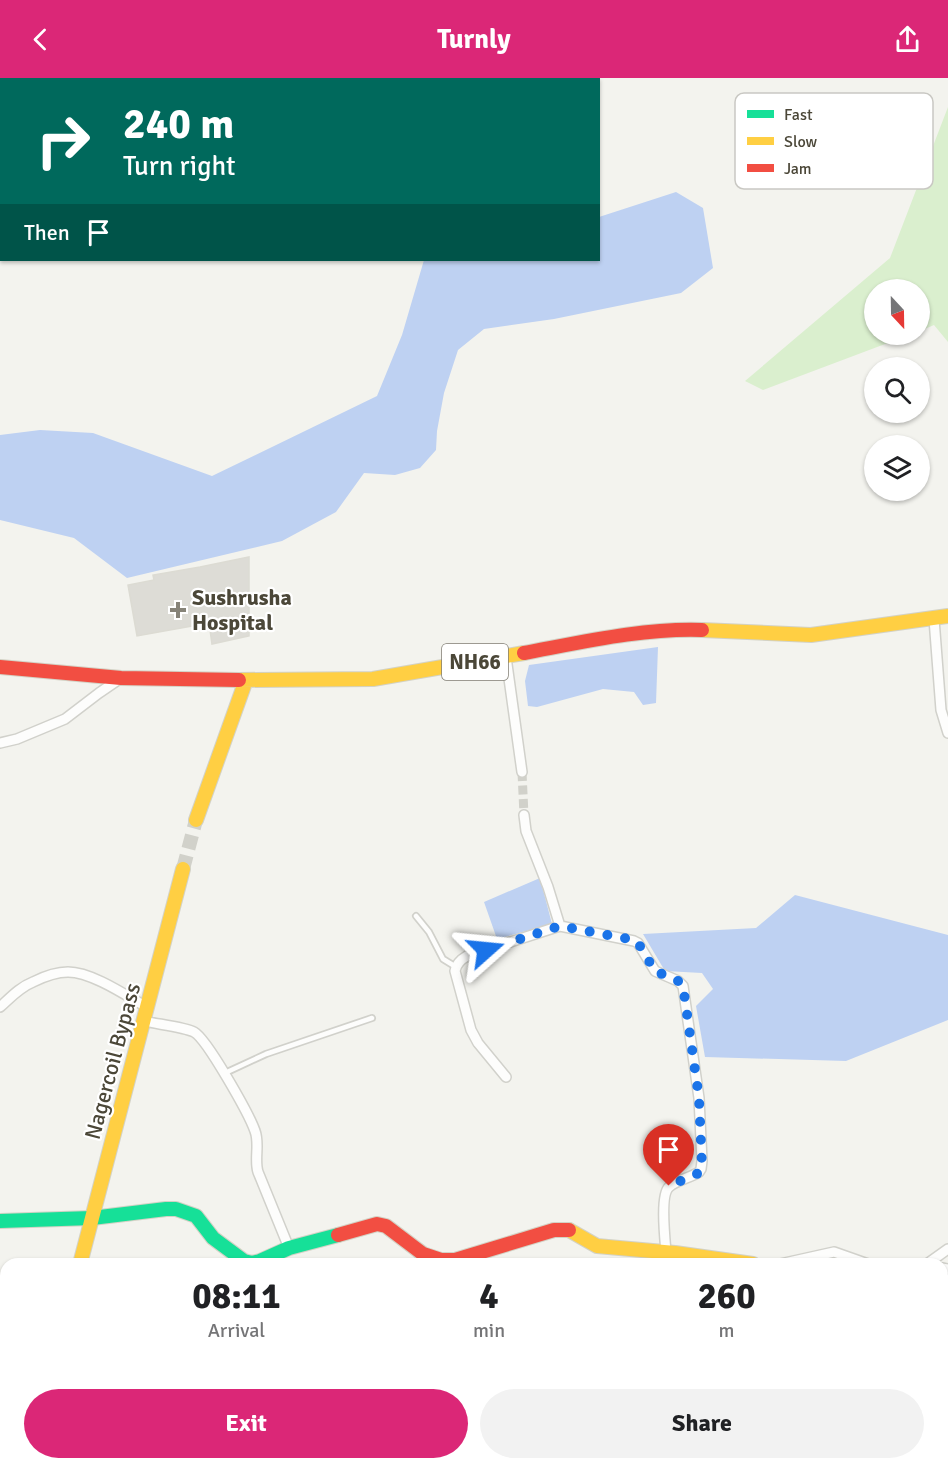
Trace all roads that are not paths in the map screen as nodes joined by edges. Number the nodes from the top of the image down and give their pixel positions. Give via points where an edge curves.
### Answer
1 (948, 616) edge
2 (934, 619) junction
3 (506, 657) junction
4 (0, 667) edge
5 (121, 678) junction
6 (246, 680) junction
7 (948, 733) edge
8 (0, 743) edge
9 (522, 772) tunnel mouth
10 (524, 815) tunnel mouth
11 (196, 820) tunnel mouth
12 (183, 869) tunnel mouth
13 (416, 916) dead end
14 (560, 926) junction
15 (456, 967) junction
16 (0, 1007) edge
17 (146, 1014) junction
18 (372, 1018) dead end
19 (225, 1073) junction
20 (506, 1077) dead end
21 (92, 1218) junction
22 (0, 1221) edge
23 (289, 1248) junction
24 (948, 1248) edge
25 (666, 1252) junction
26 (82, 1258) edge
27 (240, 1258) edge
28 (267, 1258) edge
29 (435, 1258) edge
30 (462, 1258) edge
31 (710, 1258) edge
32 (807, 1258) edge
33 (851, 1258) edge
34 (935, 1258) edge

1 - 2 main road, NH66
2 - 3 main road, NH66 via 811,635 676,629
2 - 7 street via 941,710
3 - 6 main road, NH66 via 373,679
3 - 9 street
4 - 5 main road, NH66
5 - 6 main road, NH66
5 - 8 street via 65,719
6 - 11 main road
10 - 14 street via 526,831
12 - 17 main road, Nagercoil Bypass
13 - 15 lane via 426,926 443,959
14 - 15 street via 467,956
14 - 25 street via 634,940 655,971 683,986 699,1098 702,1166 699,1173 666,1191
15 - 20 street via 471,1030
16 - 17 street via 32,982 71,972 95,978
17 - 19 street via 193,1032
17 - 21 main road, Nagercoil Bypass
18 - 19 lane via 266,1054
19 - 23 street via 255,1131 258,1172
21 - 22 main road
21 - 26 main road, Nagercoil Bypass
21 - 27 main road via 176,1209 196,1216 213,1238
23 - 28 main road
23 - 29 main road via 377,1224
24 - 34 street
25 - 30 main road via 597,1246 566,1228
25 - 31 main road
32 - 33 street via 834,1252

